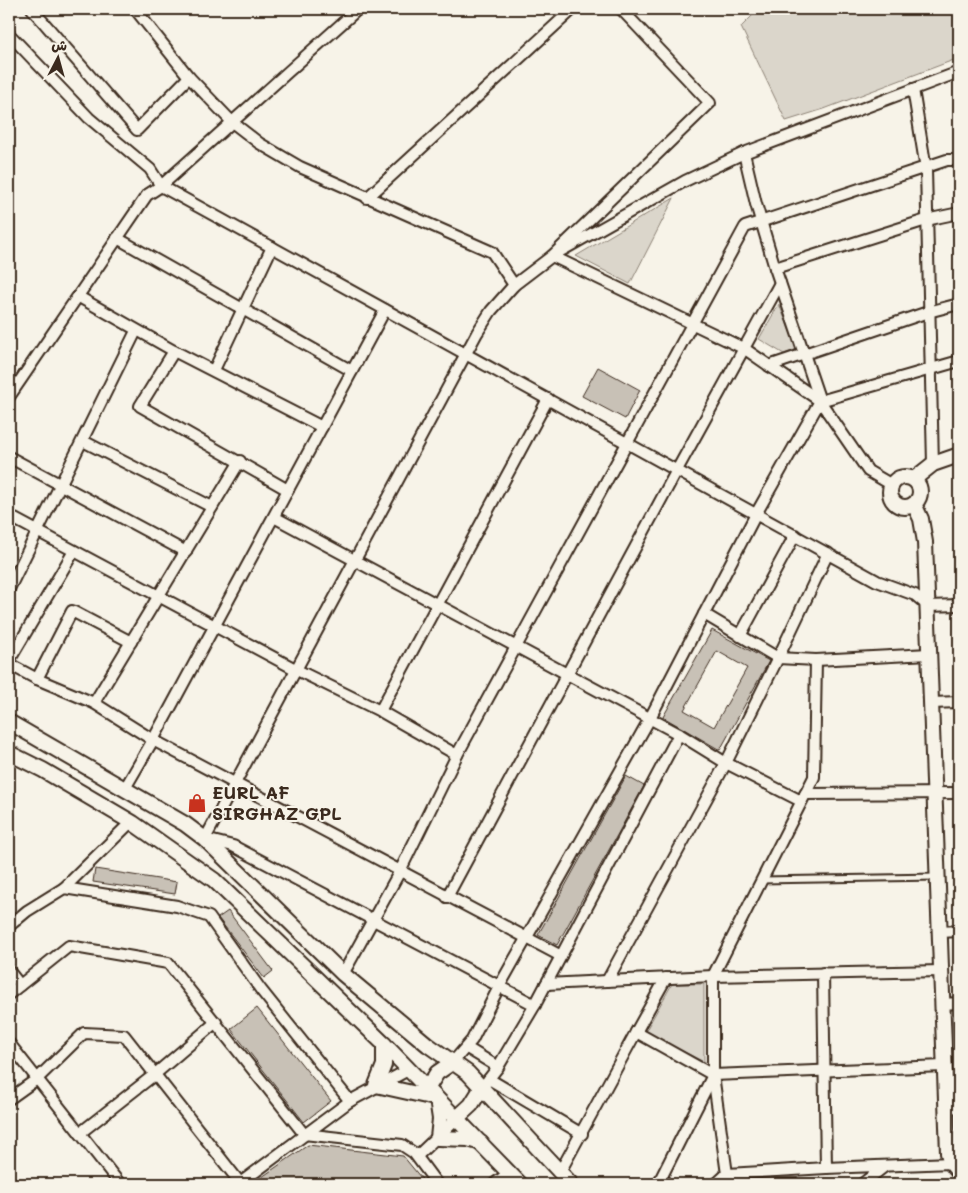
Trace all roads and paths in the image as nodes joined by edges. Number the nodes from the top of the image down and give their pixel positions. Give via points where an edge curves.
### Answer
1 (32, 9) edge
2 (135, 9) edge
3 (358, 9) edge
4 (573, 9) edge
5 (621, 9) edge
6 (9, 34) edge
7 (959, 72) edge
8 (189, 77) junction
9 (913, 89) junction
10 (232, 122) junction
11 (744, 153) junction
12 (959, 160) edge
13 (926, 169) junction
14 (160, 186) junction
15 (367, 198) junction
16 (959, 213) edge
17 (926, 220) junction
18 (761, 221) junction
19 (116, 238) junction
20 (272, 248) junction
21 (552, 256) junction
22 (775, 268) junction
23 (780, 283) junction
24 (514, 285) junction
25 (78, 297) junction
26 (959, 304) edge
27 (243, 309) junction
28 (385, 310) junction
29 (928, 312) junction
30 (693, 323) junction
31 (136, 331) junction
32 (745, 349) junction
33 (174, 351) junction
34 (805, 353) junction
35 (467, 354) junction
36 (959, 361) edge
37 (769, 366) junction
38 (214, 370) junction
39 (930, 370) junction
40 (352, 371) junction
41 (9, 397) edge
42 (548, 399) junction
43 (820, 401) junction
44 (322, 427) junction
45 (83, 441) junction
46 (627, 443) junction
47 (9, 457) edge
48 (958, 457) edge
49 (240, 461) junction
50 (933, 464) junction
51 (677, 470) junction
52 (914, 479) junction
53 (61, 484) junction
54 (892, 485) junction
55 (288, 490) junction
56 (914, 504) junction
57 (212, 507) junction
58 (756, 514) junction
59 (9, 516) edge
60 (274, 517) junction
61 (38, 531) junction
62 (795, 535) junction
63 (74, 551) junction
64 (186, 552) junction
65 (828, 553) junction
66 (356, 561) junction
67 (9, 589) edge
68 (158, 597) junction
69 (437, 605) junction
70 (959, 605) edge
71 (928, 606) junction
72 (704, 614) junction
73 (215, 626) junction
74 (740, 636) junction
75 (131, 642) junction
76 (516, 648) junction
77 (930, 654) junction
78 (778, 658) junction
79 (816, 660) junction
80 (9, 662) edge
81 (297, 670) junction
82 (566, 675) junction
83 (37, 679) junction
84 (959, 702) edge
85 (94, 703) junction
86 (931, 704) junction
87 (380, 710) junction
88 (649, 720) junction
89 (9, 722) edge
90 (679, 734) junction
91 (153, 740) junction
92 (9, 753) edge
93 (457, 755) junction
94 (726, 764) junction
95 (236, 784) junction
96 (124, 790) junction
97 (959, 793) edge
98 (935, 794) junction
99 (803, 798) junction
100 (131, 822) junction
101 (206, 839) junction
102 (400, 871) junction
103 (938, 877) junction
104 (760, 880) junction
105 (64, 888) junction
106 (447, 897) junction
107 (373, 918) junction
108 (9, 926) edge
109 (959, 931) edge
110 (940, 932) junction
111 (527, 938) junction
112 (561, 956) junction
113 (9, 971) edge
114 (941, 971) junction
115 (343, 974) junction
116 (823, 974) junction
117 (713, 976) junction
118 (666, 978) junction
119 (607, 981) junction
120 (546, 984) junction
121 (20, 985) junction
122 (500, 985) junction
123 (9, 994) edge
124 (959, 1003) edge
125 (942, 1004) junction
126 (535, 1005) junction
127 (216, 1022) junction
128 (636, 1032) junction
129 (9, 1044) edge
130 (384, 1044) junction
131 (467, 1048) junction
132 (454, 1062) junction
133 (944, 1066) junction
134 (498, 1067) junction
135 (408, 1070) junction
136 (825, 1070) junction
137 (154, 1075) junction
138 (713, 1075) junction
139 (36, 1078) junction
140 (485, 1084) junction
141 (376, 1085) junction
142 (433, 1095) junction
143 (9, 1099) edge
144 (350, 1101) junction
145 (953, 1108) edge
146 (457, 1118) junction
147 (80, 1133) junction
148 (304, 1134) junction
149 (582, 1134) junction
150 (438, 1138) junction
151 (482, 1144) junction
152 (417, 1156) junction
153 (885, 1166) junction
154 (826, 1168) junction
155 (955, 1168) edge
156 (509, 1172) junction
157 (560, 1172) junction
158 (727, 1174) junction
159 (116, 1183) edge
160 (240, 1184) edge
161 (437, 1184) edge
162 (494, 1184) edge
163 (520, 1184) edge
164 (571, 1184) edge
165 (658, 1184) edge
166 (716, 1184) edge
167 (734, 1184) edge
168 (862, 1184) edge

1 - 8 street via 137,130
2 - 8 street
3 - 10 street
4 - 15 street
5 - 21 street via 710,103
6 - 14 street via 89,118 150,169
7 - 9 street
8 - 10 street
9 - 11 street
9 - 13 street
10 - 14 street
10 - 15 street via 259,143 300,167
11 - 18 street
11 - 21 street via 685,180
12 - 13 street via 948,160
13 - 17 street
13 - 18 street
14 - 19 street via 147,195
14 - 20 street
15 - 24 street via 492,252
16 - 17 street
17 - 22 street
17 - 29 street
18 - 22 street
18 - 30 street via 746,227
19 - 25 street
19 - 27 street
20 - 27 street
20 - 28 street
21 - 24 street
21 - 30 street
22 - 23 street
23 - 32 street
23 - 34 street
24 - 35 street via 491,310
25 - 31 street
25 - 41 street
26 - 29 street
27 - 38 street
27 - 40 street
28 - 35 street
28 - 40 street
29 - 34 street
29 - 39 street
30 - 32 street
30 - 46 street
31 - 33 street
31 - 45 street
32 - 37 street
32 - 51 street
33 - 38 street
33 - 49 street via 140,406
34 - 37 street
34 - 43 street
35 - 42 street
35 - 66 street
36 - 39 street
37 - 43 street
38 - 44 street
39 - 43 street
39 - 50 street
40 - 44 street
42 - 46 street
42 - 69 street
43 - 54 street via 868,471
43 - 58 street
44 - 55 street
45 - 53 street
45 - 57 street
46 - 51 street
46 - 76 street
47 - 53 street
48 - 50 street
49 - 55 street
49 - 57 street
50 - 52 street
51 - 58 street
51 - 82 street
52 - 54 street via 904,477
52 - 56 street via 920,492
53 - 61 street
53 - 64 street
54 - 56 street via 890,495 895,503 904,507
55 - 60 street
56 - 71 street via 921,519 925,542
57 - 64 street
58 - 62 street
58 - 72 street
59 - 61 street
60 - 66 street
60 - 73 street
61 - 63 street
61 - 67 street
62 - 65 street
62 - 74 street
63 - 68 street
63 - 80 street
64 - 68 street
65 - 71 street via 877,581 915,595
65 - 78 street
66 - 69 street
66 - 81 street
68 - 73 street
68 - 75 street
69 - 76 street
69 - 87 street
70 - 71 street
71 - 77 street
72 - 74 street
72 - 88 street
73 - 81 street
73 - 91 street
74 - 78 street
75 - 83 street via 72,611
75 - 85 street
76 - 82 street
76 - 93 street
77 - 79 street
77 - 86 street
78 - 79 street
78 - 94 street
79 - 99 street via 814,777
80 - 83 street
81 - 87 street
81 - 95 street
82 - 88 street
82 - 106 street
83 - 85 street
84 - 86 street
85 - 91 street
86 - 98 street
87 - 93 street
88 - 90 street
88 - 111 street
89 - 96 street
90 - 94 street
90 - 112 street
91 - 95 street
91 - 96 street
92 - 100 street
93 - 102 street
94 - 99 street
94 - 119 street
95 - 101 street
95 - 102 street
96 - 101 street
97 - 98 street
98 - 99 street
98 - 103 street
99 - 104 street
100 - 105 street
100 - 130 street via 214,880
101 - 107 street via 233,846
101 - 115 street
102 - 106 street
102 - 107 street
103 - 104 lane
103 - 110 street
104 - 117 street
105 - 108 street
105 - 144 street via 177,906 209,917 261,990
106 - 111 street
107 - 115 street
107 - 122 street
109 - 110 street
110 - 114 street
111 - 112 street
111 - 122 street
112 - 120 street
113 - 121 street
114 - 116 street
114 - 125 street
115 - 132 street via 428,1045
116 - 117 street
116 - 136 street
117 - 118 street
117 - 138 street
118 - 119 street
118 - 128 street
119 - 120 street
120 - 126 street
121 - 123 street
121 - 127 street via 69,946 168,963
122 - 126 street
122 - 131 street
124 - 125 street
125 - 133 street
126 - 134 street
127 - 137 street
127 - 148 street
128 - 138 street
128 - 149 street
129 - 139 street
130 - 135 street
130 - 141 street via 384,1066
131 - 132 street
131 - 134 street
132 - 140 street
132 - 142 street via 437,1073
133 - 136 street
133 - 145 street
134 - 140 street
135 - 141 street
135 - 142 street
136 - 138 street
136 - 154 street
137 - 139 street via 124,1035 84,1033
137 - 147 street
137 - 160 street
138 - 158 street
138 - 165 street
139 - 143 street
139 - 147 street
140 - 146 street via 471,1105
140 - 149 street
140 - 157 street
141 - 142 street
141 - 144 street
142 - 146 street
142 - 150 street via 440,1118
144 - 148 street
145 - 155 street via 948,1153
146 - 150 street
146 - 151 street
147 - 159 street
148 - 152 street via 398,1144
148 - 160 street
149 - 157 street
150 - 151 street via 468,1138
150 - 152 street
151 - 156 street
152 - 161 street
153 - 154 street
153 - 155 street
153 - 168 street
154 - 158 street
156 - 162 street
156 - 163 street
157 - 164 street
158 - 166 street
158 - 167 street

